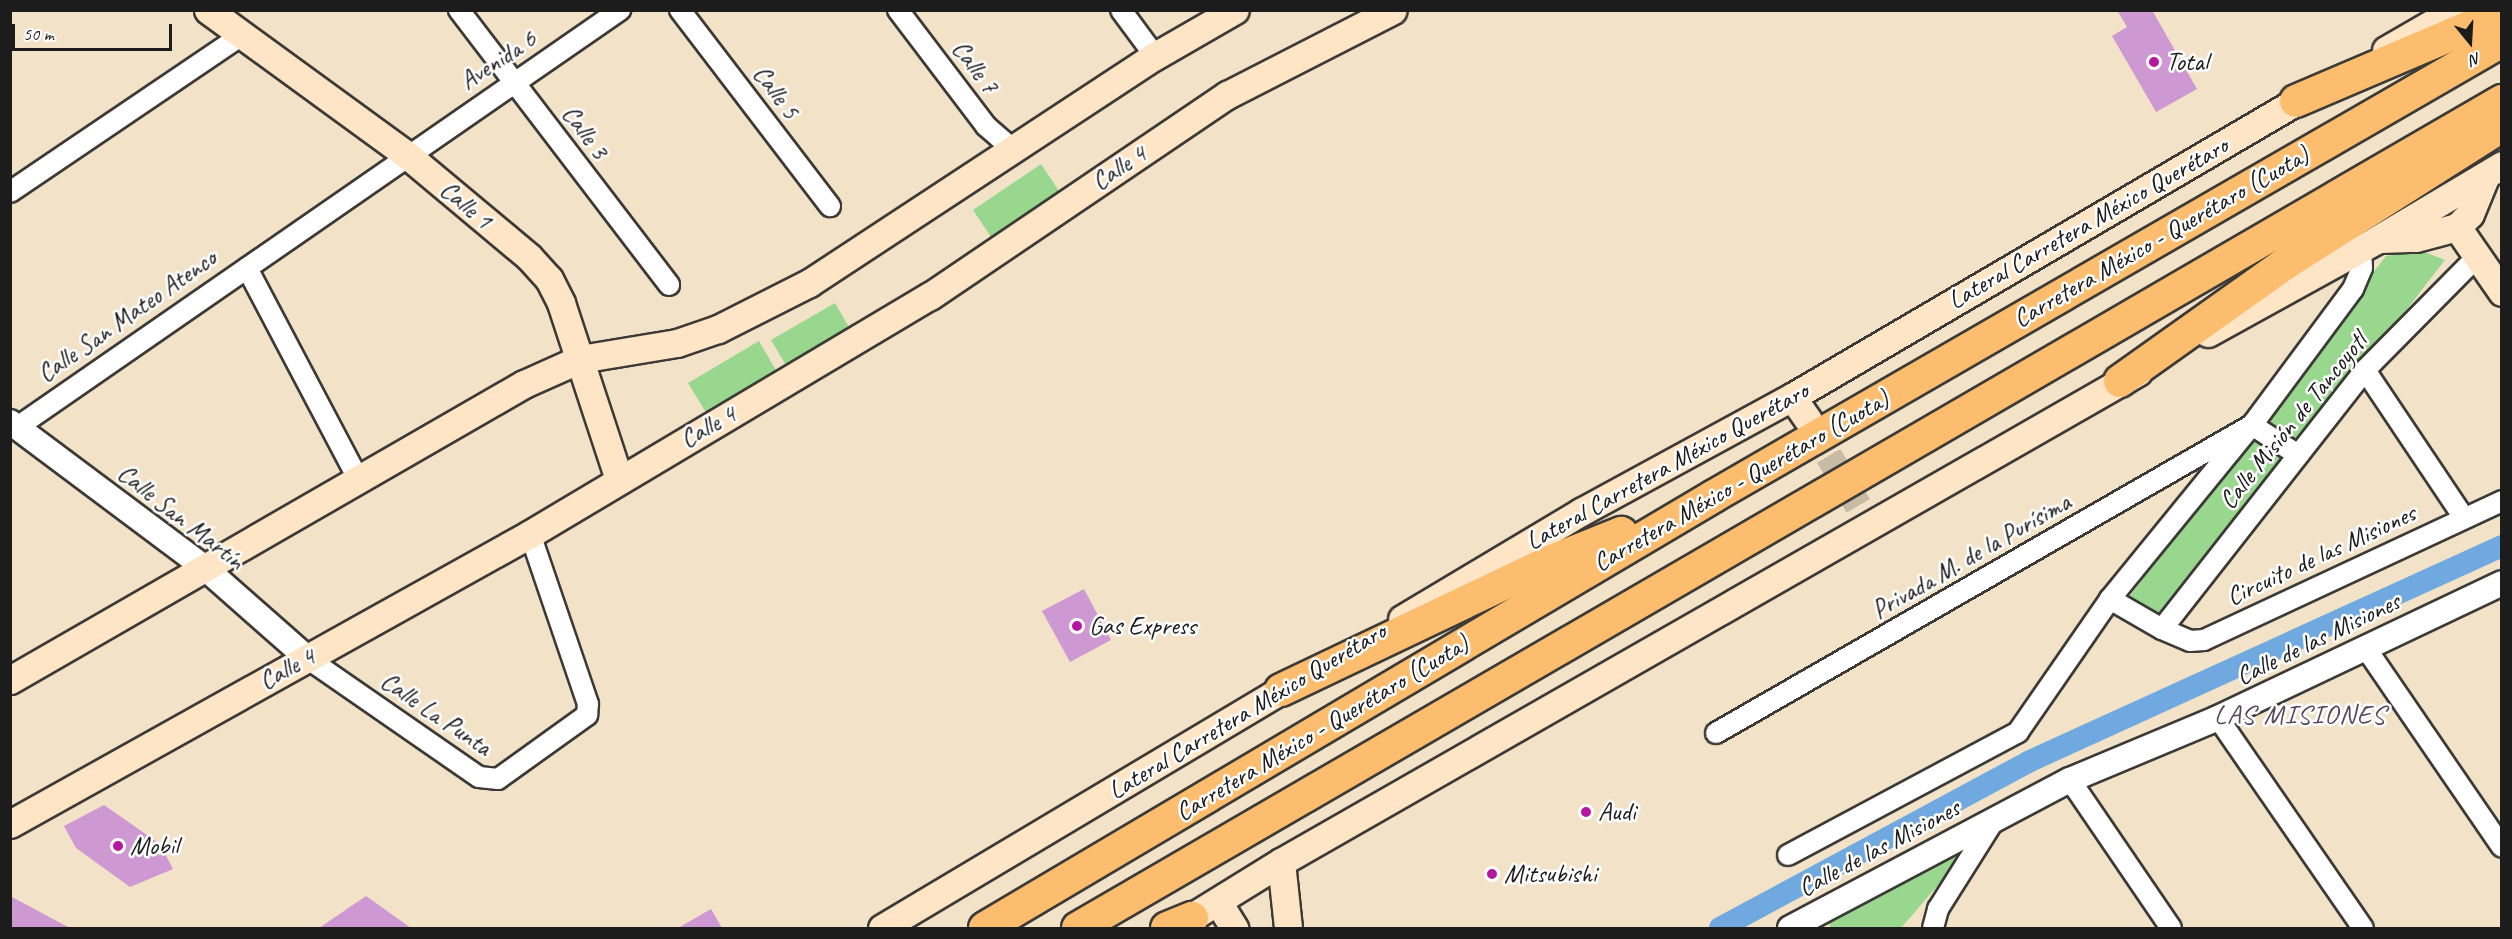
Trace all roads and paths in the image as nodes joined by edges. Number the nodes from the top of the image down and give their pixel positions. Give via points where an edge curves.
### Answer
1 (208, 10) edge
2 (459, 10) edge
3 (620, 10) edge
4 (680, 10) edge
5 (898, 10) edge
6 (1121, 10) edge
7 (1235, 10) edge
8 (1393, 10) edge
9 (2455, 10) edge
10 (2502, 13) edge
11 (242, 35) junction
12 (2502, 41) edge
13 (1155, 56) junction
14 (513, 81) junction
15 (2296, 101) junction
16 (2502, 101) edge
17 (2502, 126) edge
18 (1014, 150) junction
19 (407, 155) junction
20 (2494, 170) edge
21 (10, 192) edge
22 (830, 206) dead end
23 (2457, 227) junction
24 (2370, 244) junction
25 (2477, 257) junction
26 (247, 268) junction
27 (669, 285) dead end
28 (2502, 292) edge
29 (580, 359) junction
30 (2365, 369) junction
31 (2120, 381) junction
32 (1792, 397) junction
33 (1808, 420) tunnel mouth
34 (2253, 425) junction
35 (12, 427) edge
36 (2298, 455) junction
37 (619, 479) junction
38 (359, 480) junction
39 (1714, 496) junction
40 (2502, 501) edge
41 (2464, 519) junction
42 (530, 534) junction
43 (205, 568) junction
44 (2502, 584) edge
45 (2110, 599) junction
46 (2162, 629) junction
47 (2365, 647) junction
48 (307, 658) junction
49 (10, 680) edge
50 (1281, 690) junction
51 (2218, 718) junction
52 (1716, 733) dead end
53 (2070, 780) junction
54 (1995, 818) junction
55 (10, 824) edge
56 (2502, 847) edge
57 (1788, 855) dead end
58 (1281, 862) junction
59 (1218, 902) junction
60 (1178, 925) edge
61 (882, 928) edge
62 (985, 928) edge
63 (1078, 928) edge
64 (1234, 928) edge
65 (1288, 928) edge
66 (1791, 928) edge
67 (1933, 928) edge
68 (2171, 928) edge
69 (2363, 928) edge

1 - 11 main road, Calle 1
2 - 14 street, Calle 3
3 - 14 street, Avenida 6
4 - 22 street, Calle 5
5 - 18 street, Calle 7 via 986,126
6 - 13 street
7 - 13 main road
8 - 37 main road, Calle 4 via 1227,95 930,296
9 - 15 main road, Lateral Carretera México Querétaro
10 - 15 highway
11 - 19 main road, Calle 1
11 - 21 street
12 - 39 highway, Carretera México - Querétaro (Cuota)
13 - 18 main road
14 - 19 street, Avenida 6
14 - 27 street, Calle 3
15 - 32 main road, Lateral Carretera México Querétaro
16 - 63 highway, Carretera México - Querétaro (Cuota)
17 - 31 highway via 2286,263
18 - 29 main road via 877,242 752,313 677,343
19 - 26 street, Calle San Mateo Atenco
19 - 29 main road, Calle 1 via 529,257 549,279
20 - 23 main road via 2470,214
20 - 24 main road
23 - 24 main road
23 - 25 main road
24 - 31 main road
24 - 34 street via 2353,289
25 - 28 main road
25 - 30 street, Calle Misión de Tancoyotl
26 - 35 street, Calle San Mateo Atenco
26 - 38 street, Calle San Mateo Atenco
29 - 37 main road, Calle 1
29 - 38 main road via 524,384
30 - 36 street, Calle Misión de Tancoyotl
30 - 41 street
31 - 58 main road via 1864,514
32 - 33 main road
32 - 50 main road, Lateral Carretera México Querétaro via 1581,512
34 - 36 street
34 - 45 street
34 - 52 street, Privada M. de la Purísima
35 - 43 street, Calle San Martín
36 - 46 street, Calle Misión de Tancoyotl
37 - 42 main road, Calle 4
38 - 43 main road
39 - 50 highway via 1549,562
39 - 62 highway, Carretera México - Querétaro (Cuota)
40 - 41 street, Circuito de las Misiones
41 - 46 street, Circuito de las Misiones via 2204,640 2190,641
42 - 48 main road, Calle 4
42 - 48 street, Calle La Punta via 588,704 586,715 498,779 479,777
43 - 48 street, Calle San Martín
43 - 49 main road
44 - 47 street, Calle de las Misiones
45 - 46 street, Circuito de las Misiones
45 - 57 street via 2027,720 2007,741
47 - 51 street, Calle de las Misiones
47 - 56 street
48 - 55 main road, Calle 4
50 - 61 main road, Lateral Carretera México Querétaro
51 - 53 street, Calle de las Misiones
51 - 69 street
53 - 54 street, Calle de las Misiones
53 - 68 street
54 - 66 street, Calle de las Misiones
54 - 67 street, Calle de las Misiones via 1938,909
58 - 59 main road
58 - 65 main road
59 - 60 main road
59 - 64 main road

